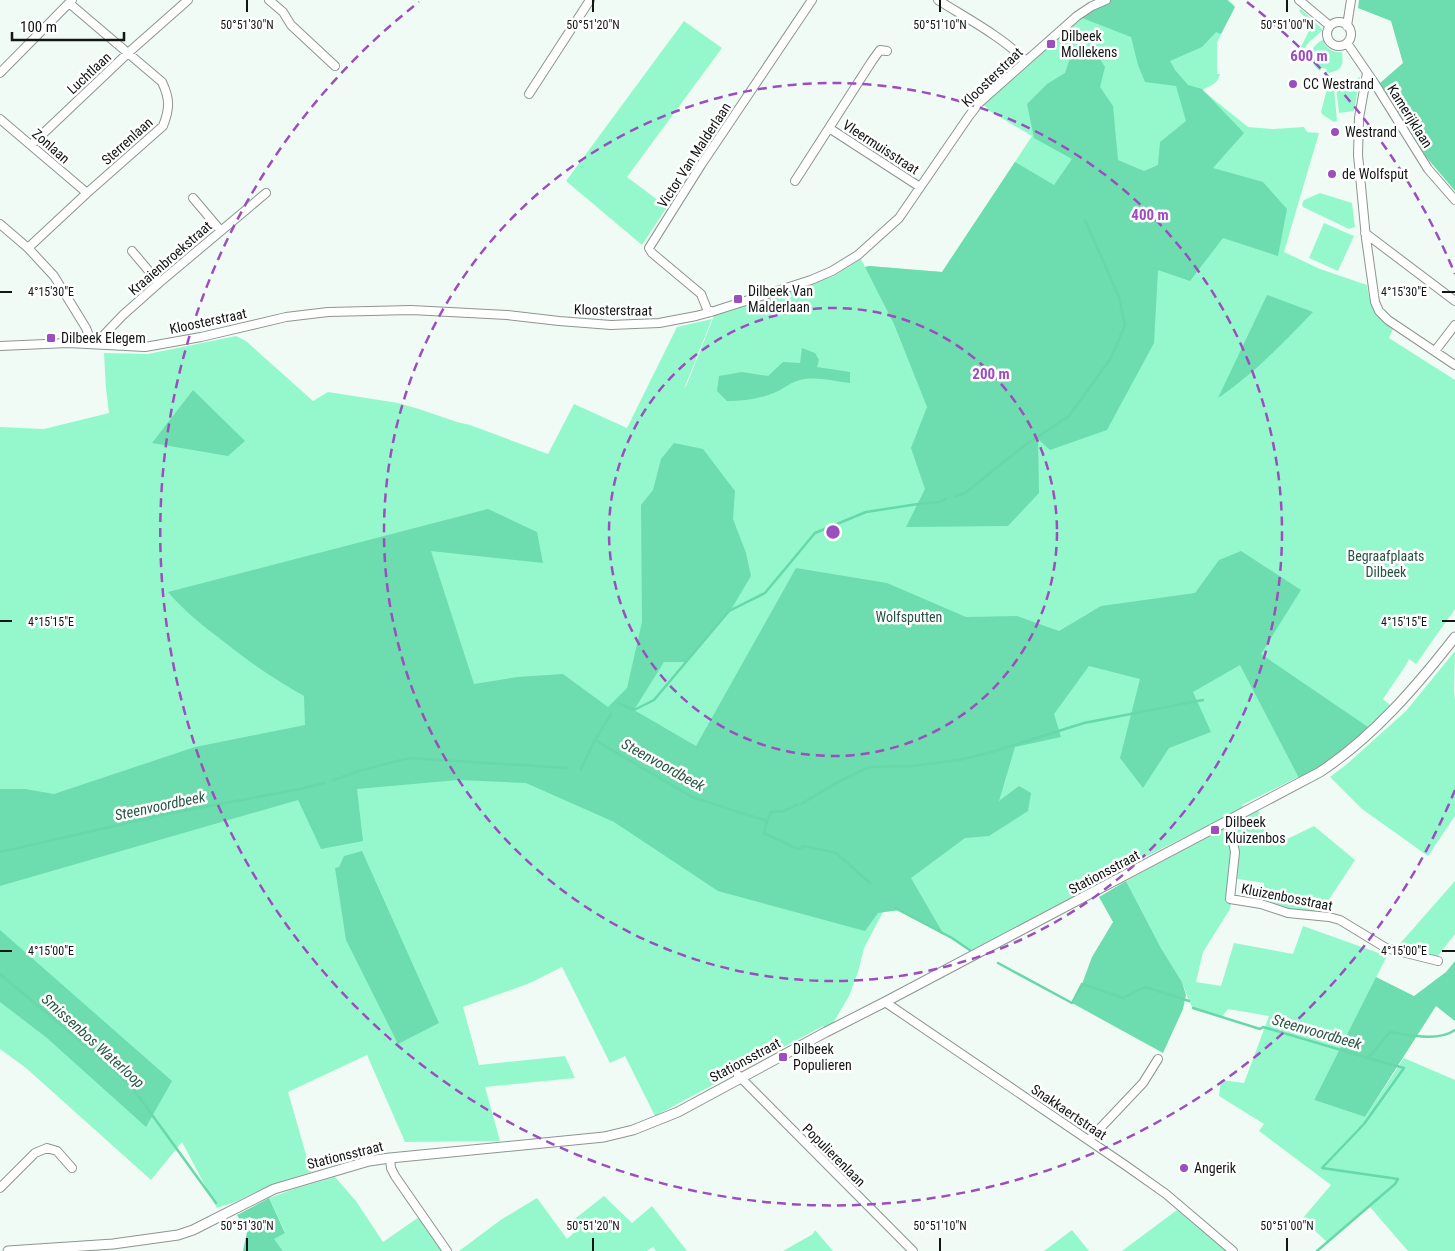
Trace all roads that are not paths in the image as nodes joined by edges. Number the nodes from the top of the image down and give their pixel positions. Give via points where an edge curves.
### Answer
1 (188, 0) edge
2 (269, 0) edge
3 (590, 0) edge
4 (812, 0) edge
5 (938, 0) edge
6 (1106, 0) edge
7 (1299, 0) edge
8 (1352, 0) edge
9 (71, 1) edge
10 (1330, 26) junction
11 (1347, 26) junction
12 (1347, 43) junction
13 (887, 51) dead end
14 (128, 53) junction
15 (1026, 61) junction
16 (335, 66) dead end
17 (0, 73) edge
18 (1366, 73) junction
19 (529, 94) dead end
20 (0, 119) edge
21 (829, 128) junction
22 (31, 145) junction
23 (795, 181) dead end
24 (920, 187) junction
25 (86, 193) junction
26 (266, 193) dead end
27 (193, 198) dead end
28 (1455, 200) edge
29 (0, 224) edge
30 (221, 231) junction
31 (1365, 233) junction
32 (28, 248) junction
33 (132, 251) dead end
34 (159, 283) junction
35 (1455, 301) edge
36 (711, 312) junction
37 (1455, 325) edge
38 (90, 343) junction
39 (0, 346) edge
40 (1435, 351) junction
41 (1455, 365) edge
42 (1455, 637) edge
43 (1229, 821) junction
44 (1438, 961) dead end
45 (886, 1002) junction
46 (1158, 1059) dead end
47 (739, 1076) junction
48 (1089, 1140) junction
49 (390, 1158) junction
50 (72, 1168) dead end
51 (0, 1188) edge
52 (113, 1248) edge
53 (8, 1251) edge
54 (447, 1251) edge
55 (913, 1251) edge
56 (1233, 1251) edge

1 - 14 street, Luchtlaan
2 - 16 street via 290,25
3 - 19 street
4 - 36 street, Victor Van Malderlaan via 649,248 701,294
5 - 15 street
6 - 15 street, Kloosterstraat via 1077,16
7 - 10 street
8 - 11 street
9 - 14 street, Sterrenlaan
9 - 17 street
10 - 11 street via 1338,22
10 - 12 street via 1329,42 1337,46
11 - 12 street via 1351,34
12 - 18 street, Kamerijklaan
13 - 21 street, Vleermuisstraat via 880,50
14 - 22 street, Luchtlaan
14 - 25 street, Sterrenlaan via 162,82 168,96 168,113 163,126
15 - 24 street, Kloosterstraat via 979,103
18 - 28 street, Kamerijklaan via 1428,169
18 - 31 street via 1358,137
20 - 22 street, Zonlaan
21 - 23 street, Vleermuisstraat
21 - 24 street, Vleermuisstraat
22 - 25 street, Zonlaan
24 - 36 street, Kloosterstraat via 899,218 858,255 832,272
25 - 32 street, Sterrenlaan
26 - 30 street, Kraaienbroekstraat
27 - 30 street
29 - 32 street
30 - 34 street, Kraaienbroekstraat
31 - 35 street
31 - 40 street via 1379,311
32 - 38 street via 54,276 86,328
33 - 34 street
34 - 38 street, Kraaienbroekstraat via 101,338
36 - 38 street, Kloosterstraat via 659,323 611,325 411,310 328,312 286,317 145,347
37 - 40 street
38 - 39 street, Kloosterstraat
40 - 41 street
42 - 43 street, Stationsstraat via 1399,704 1341,757 1320,772
43 - 44 street, Kluizenbosstraat via 1235,852 1230,899 1288,913 1340,920 1386,948
43 - 45 street, Stationsstraat
45 - 47 street, Stationsstraat
45 - 48 street, Snakkaertstraat
46 - 48 street via 1143,1083
47 - 49 street, Stationsstraat via 678,1112 649,1125 604,1137
47 - 55 street, Populierenlaan
48 - 56 street, Snakkaertstraat via 1166,1194
49 - 52 street, Stationsstraat via 369,1161 274,1189 184,1233
49 - 54 street via 395,1176
50 - 51 street via 57,1151 47,1148 35,1152
52 - 53 street, Stationsstraat

